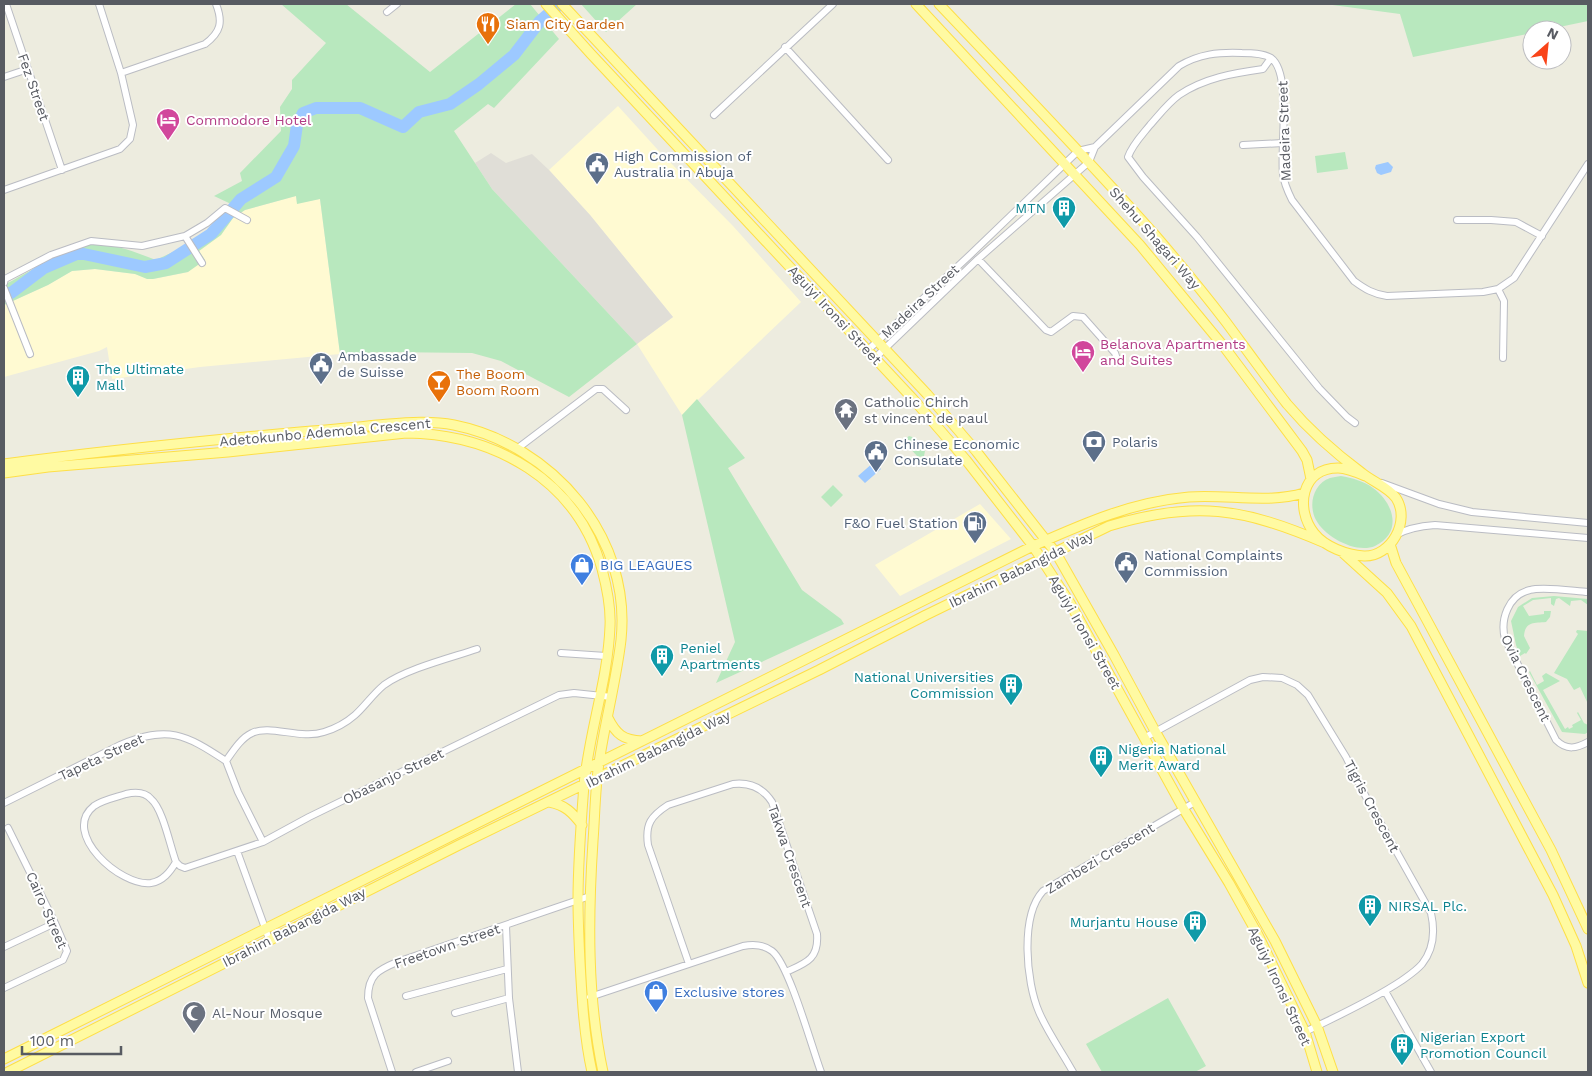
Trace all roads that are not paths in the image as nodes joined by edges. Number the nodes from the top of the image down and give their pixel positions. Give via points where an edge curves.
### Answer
1 (6, 4) edge
2 (99, 4) edge
3 (216, 4) edge
4 (397, 4) edge
5 (546, 4) edge
6 (562, 4) edge
7 (833, 4) edge
8 (916, 4) edge
9 (939, 4) edge
10 (387, 12) dead end
11 (785, 47) junction
12 (1271, 58) junction
13 (28, 69) junction
14 (120, 73) junction
15 (4, 77) edge
16 (714, 115) dead end
17 (1283, 143) junction
18 (1243, 145) dead end
19 (1095, 147) junction
20 (1078, 151) junction
21 (888, 160) dead end
22 (1089, 162) junction
23 (1064, 164) junction
24 (1588, 164) edge
25 (62, 170) junction
26 (1075, 175) junction
27 (4, 190) edge
28 (247, 220) dead end
29 (1457, 220) dead end
30 (185, 236) junction
31 (1542, 236) junction
32 (978, 260) junction
33 (202, 263) dead end
34 (4, 280) edge
35 (4, 288) edge
36 (1498, 289) junction
37 (878, 340) junction
38 (886, 348) junction
39 (868, 350) junction
40 (30, 354) dead end
41 (875, 358) junction
42 (1503, 358) dead end
43 (1118, 362) dead end
44 (626, 410) dead end
45 (1355, 423) dead end
46 (518, 448) junction
47 (4, 464) edge
48 (4, 473) edge
49 (1368, 478) junction
50 (1311, 479) junction
51 (1304, 493) junction
52 (1588, 523) edge
53 (1396, 535) junction
54 (1588, 538) edge
55 (1047, 540) junction
56 (1324, 543) junction
57 (1390, 544) junction
58 (1033, 546) junction
59 (1339, 549) junction
60 (1056, 553) junction
61 (1042, 560) junction
62 (1588, 592) edge
63 (477, 649) dead end
64 (561, 653) dead end
65 (606, 656) junction
66 (600, 695) junction
67 (612, 696) junction
68 (608, 718) junction
69 (1155, 732) junction
70 (1144, 738) junction
71 (644, 741) junction
72 (1588, 742) edge
73 (226, 761) junction
74 (599, 764) junction
75 (586, 769) junction
76 (597, 779) junction
77 (584, 784) junction
78 (549, 802) junction
79 (1195, 802) junction
80 (4, 803) edge
81 (1183, 808) junction
82 (582, 824) junction
83 (8, 828) dead end
84 (263, 842) junction
85 (238, 851) junction
86 (176, 862) junction
87 (590, 896) junction
88 (578, 899) junction
89 (56, 923) junction
90 (506, 926) junction
91 (266, 928) junction
92 (1588, 930) edge
93 (269, 940) junction
94 (4, 947) edge
95 (689, 964) junction
96 (507, 969) junction
97 (786, 972) junction
98 (1588, 983) edge
99 (4, 988) edge
100 (1385, 991) junction
101 (406, 996) dead end
102 (593, 996) junction
103 (509, 998) junction
104 (582, 999) junction
105 (455, 1013) dead end
106 (1317, 1026) junction
107 (1305, 1032) junction
108 (4, 1059) edge
109 (448, 1061) dead end
110 (8, 1072) edge
111 (392, 1072) edge
112 (416, 1072) edge
113 (518, 1072) edge
114 (592, 1072) edge
115 (603, 1072) edge
116 (821, 1072) edge
117 (1073, 1072) edge
118 (1316, 1072) edge
119 (1332, 1072) edge
120 (1431, 1072) edge

1 - 13 street, Fez Street
2 - 14 street
3 - 14 street via 219,27 205,44
4 - 10 street
5 - 39 main road, Aguiyi Ironsi Street
6 - 37 main road, Aguiyi Ironsi Street
7 - 11 street
8 - 23 main road, Shehu Shagari Way
9 - 20 main road, Shehu Shagari Way
11 - 16 street
11 - 21 street
12 - 17 street, Madeira Street via 1282,75
12 - 19 street via 1260,54 1226,52 1192,58 1179,66
12 - 45 street via 1263,69 1226,75 1178,96 1137,141 1128,157 1319,388
13 - 15 street
13 - 25 street, Fez Street
14 - 25 street via 134,125 130,139 120,149
17 - 18 street
17 - 36 street, Madeira Street via 1283,174 1292,200 1354,281 1368,291 1387,296
19 - 20 street, Madeira Street
19 - 22 street
20 - 22 main road, Shehu Shagari Way
20 - 23 street, Madeira Street
22 - 26 street
22 - 49 main road, Shehu Shagari Way via 1218,312 1292,409 1314,433
23 - 26 main road, Shehu Shagari Way
23 - 37 street, Madeira Street
24 - 31 street
25 - 27 street
26 - 32 street
26 - 50 main road, Shehu Shagari Way via 1140,245 1225,348 1302,451
28 - 30 street via 225,208
29 - 31 street via 1516,222
30 - 33 street
30 - 34 street via 142,246 91,241 51,255
31 - 36 street via 1514,278
32 - 38 street
32 - 43 street via 1046,330 1055,330 1072,316 1084,317 1115,353
35 - 40 street
36 - 42 street via 1504,301
37 - 38 main road, Aguiyi Ironsi Street
37 - 39 street, Madeira Street
38 - 41 street
38 - 55 main road, Aguiyi Ironsi Street via 976,451
39 - 41 main road, Aguiyi Ironsi Street
41 - 58 main road, Aguiyi Ironsi Street via 966,460
44 - 46 street via 604,389 596,389
46 - 47 main road, Adetokunbo Ademola Crescent via 453,425 412,422
46 - 67 main road, Adetokunbo Ademola Crescent via 548,469 573,494 595,525 609,554 618,588 622,624
48 - 65 main road, Adetokunbo Ademola Crescent via 406,433 475,442 501,452 534,472 560,495 580,520 595,548 608,592 610,625
49 - 50 main road via 1338,468
49 - 52 street via 1439,504 1472,512
49 - 53 main road via 1389,491 1400,506
50 - 51 main road
51 - 55 main road, Ibrahim Babangida Way via 1288,498 1192,497 1152,502 1097,518
51 - 56 main road via 1304,513
53 - 54 street via 1417,527 1435,526
53 - 57 main road
55 - 58 main road, Ibrahim Babangida Way
55 - 60 main road, Aguiyi Ironsi Street
56 - 59 main road
56 - 60 main road, Ibrahim Babangida Way via 1248,515 1186,510 1148,515 1109,526
57 - 59 main road via 1367,556
57 - 92 main road via 1400,570 1551,850
58 - 61 main road, Aguiyi Ironsi Street
58 - 71 main road, Ibrahim Babangida Way
59 - 98 main road via 1387,593 1412,626 1553,895 1576,946
60 - 61 main road, Ibrahim Babangida Way
60 - 69 main road, Aguiyi Ironsi Street
61 - 70 main road, Aguiyi Ironsi Street via 1070,603
61 - 76 main road, Ibrahim Babangida Way
62 - 72 street, Ovia Crescent via 1530,590 1518,596 1507,608 1502,630 1556,740 1573,748
63 - 73 street via 399,676 354,716 325,732 298,735 265,730 253,732
64 - 65 street
65 - 66 main road, Adetokunbo Ademola Crescent
66 - 67 street, Obasanjo Street
66 - 75 main road, Adetokunbo Ademola Crescent
66 - 84 street, Obasanjo Street via 559,695
67 - 68 main road, Adetokunbo Ademola Crescent
68 - 71 main road via 618,735 631,741
68 - 74 main road, Adetokunbo Ademola Crescent
69 - 70 street, Tigris Crescent
69 - 79 main road, Aguiyi Ironsi Street
69 - 100 street, Tigris Crescent via 1250,680 1282,678 1308,695 1346,757 1431,913 1434,927 1430,952 1413,973
70 - 81 main road, Aguiyi Ironsi Street
71 - 74 main road, Ibrahim Babangida Way
73 - 80 street, Tapeta Street via 181,735 153,734 120,745
73 - 84 street
74 - 75 main road, Ibrahim Babangida Way
74 - 76 main road, Adetokunbo Ademola Crescent
75 - 77 main road, Adetokunbo Ademola Crescent
75 - 91 main road, Ibrahim Babangida Way
76 - 77 main road, Ibrahim Babangida Way
76 - 87 main road, Adetokunbo Ademola Crescent
77 - 78 main road, Ibrahim Babangida Way
77 - 82 main road, Adetokunbo Ademola Crescent
78 - 82 main road via 568,808
78 - 93 main road, Ibrahim Babangida Way
79 - 81 street, Zambezi Crescent
79 - 106 main road, Aguiyi Ironsi Street via 1275,941
81 - 107 main road, Aguiyi Ironsi Street via 1253,926
81 - 117 street, Zambezi Crescent via 1043,890 1037,898 1028,937 1034,996 1039,1013
82 - 88 main road, Adetokunbo Ademola Crescent
83 - 89 street, Cairo Street
84 - 85 street, Obasanjo Street
85 - 86 street, Obasanjo Street via 185,868
85 - 91 street
86 - 86 street via 168,874 154,882 129,879 96,853 83,824 87,813 95,805 142,793 157,806
87 - 88 street, Freetown Street
87 - 102 main road, Adetokunbo Ademola Crescent
88 - 90 street, Freetown Street
88 - 104 main road, Adetokunbo Ademola Crescent
89 - 94 street
89 - 99 street, Cairo Street via 67,951 63,960
90 - 96 street
90 - 111 street, Freetown Street via 397,962 375,974 368,987 368,998
91 - 93 street
91 - 108 main road, Ibrahim Babangida Way
93 - 110 main road, Ibrahim Babangida Way
95 - 97 street via 743,946 758,945 777,955
95 - 97 street, Takwa Crescent via 648,845 648,824 668,805 742,783 759,788 772,802 817,934 818,943 812,958
95 - 102 street
96 - 101 street
96 - 103 street
97 - 116 street
100 - 106 street, Tigris Crescent
100 - 120 street
102 - 104 street
102 - 115 main road, Adetokunbo Ademola Crescent
103 - 105 street
103 - 113 street
104 - 114 main road, Adetokunbo Ademola Crescent
106 - 107 street, Tigris Crescent
106 - 119 main road, Aguiyi Ironsi Street
107 - 118 main road, Aguiyi Ironsi Street
109 - 112 street

